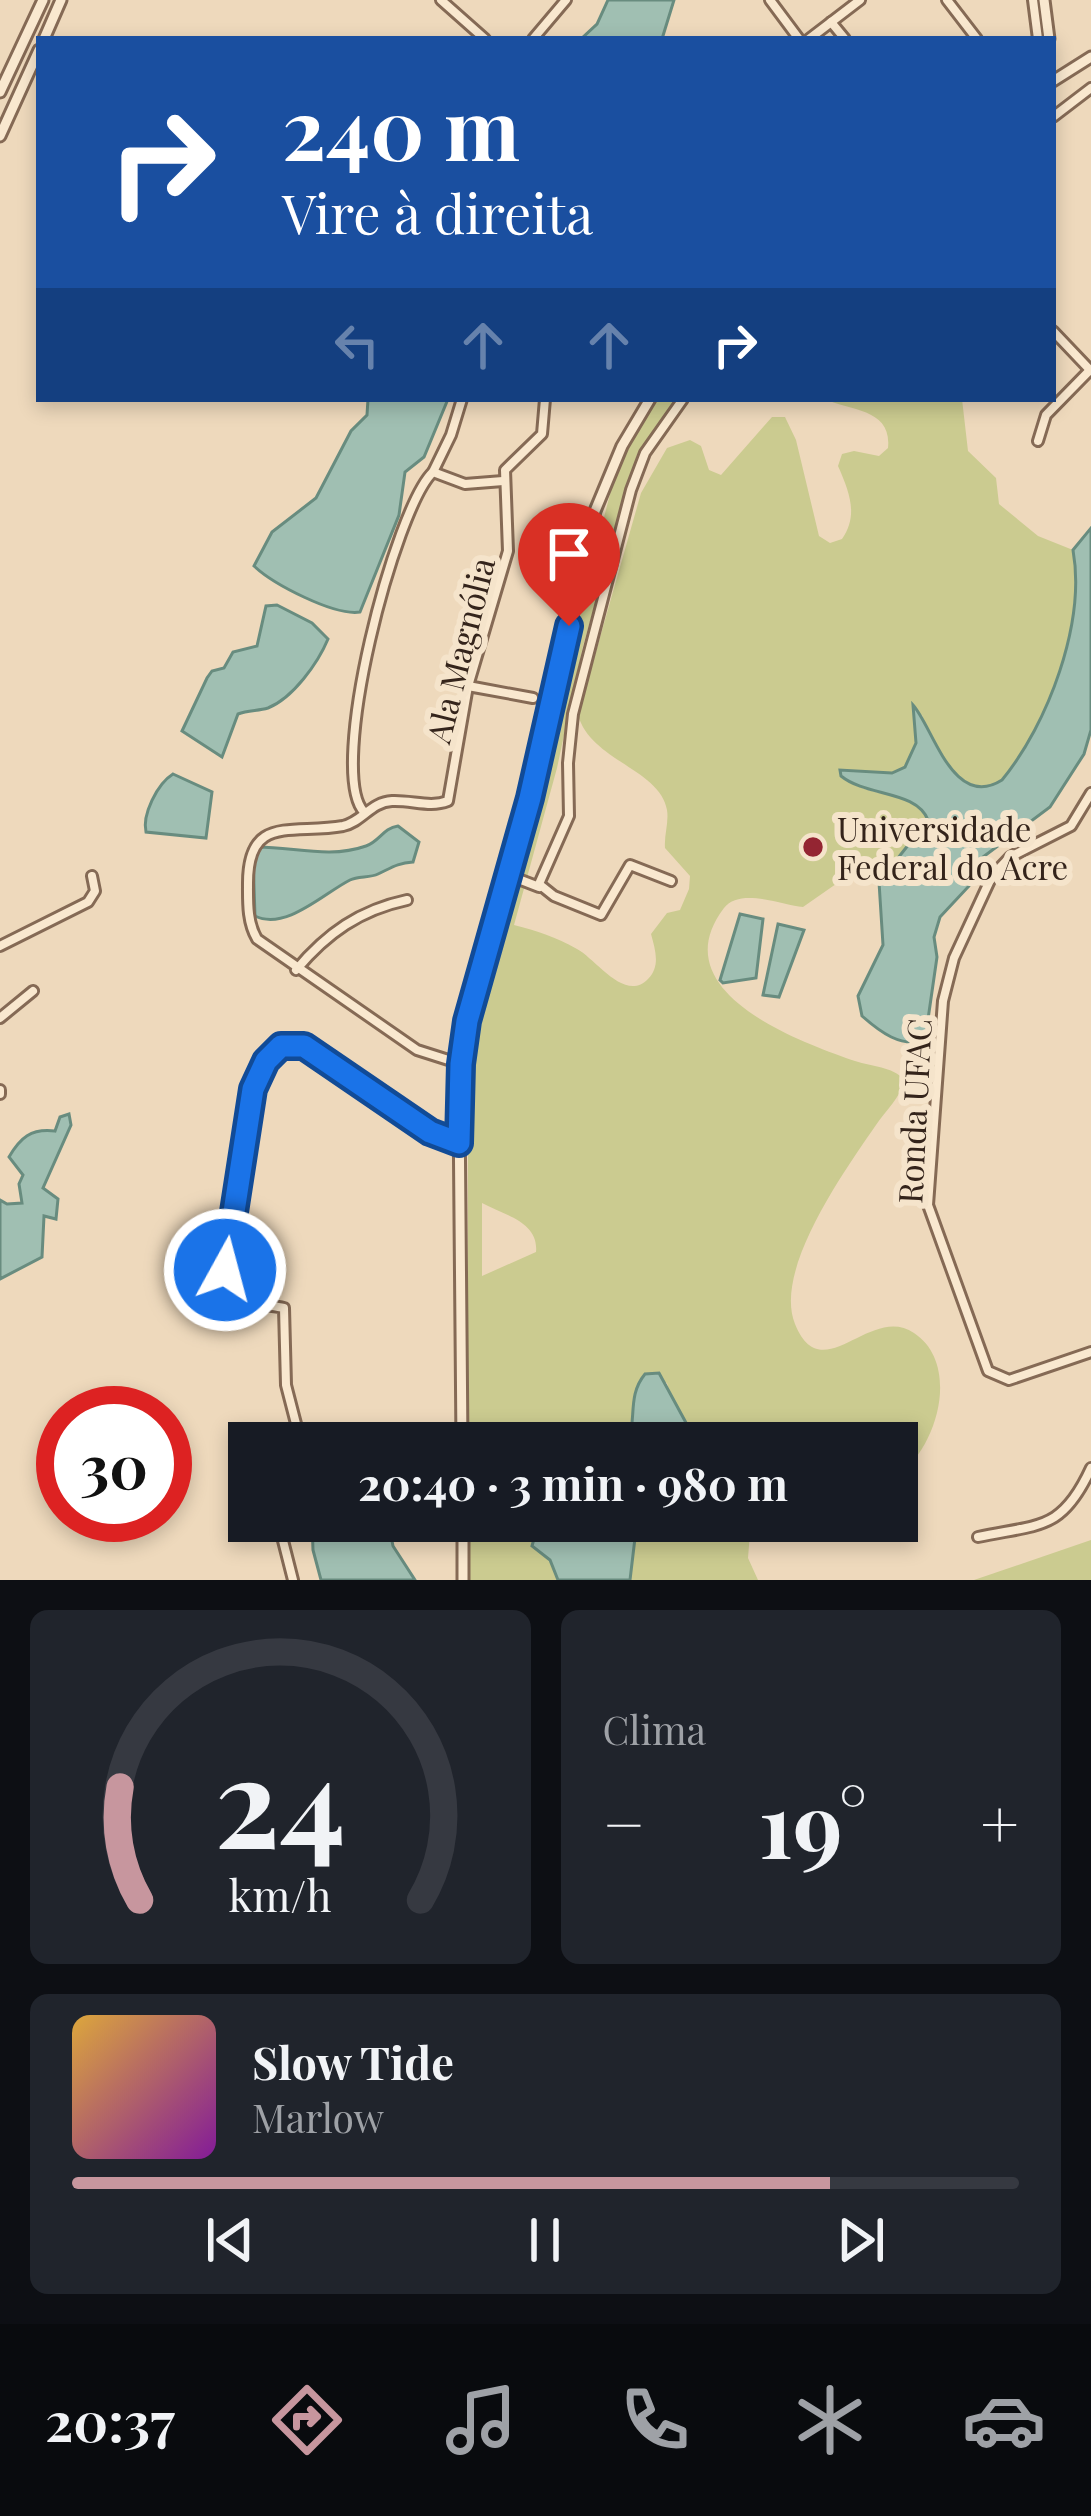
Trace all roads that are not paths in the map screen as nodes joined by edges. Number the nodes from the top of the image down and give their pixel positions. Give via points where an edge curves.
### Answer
1 (43, 0) edge
2 (61, 0) edge
3 (441, 0) edge
4 (566, 0) edge
5 (770, 0) edge
6 (860, 0) edge
7 (947, 0) edge
8 (1033, 0) edge
9 (1044, 0) edge
10 (831, 22) junction
11 (45, 36) edge
12 (481, 36) edge
13 (536, 36) edge
14 (797, 36) edge
15 (813, 36) edge
16 (843, 36) edge
17 (975, 36) edge
18 (1038, 36) edge
19 (1049, 36) edge
20 (36, 57) edge
21 (1091, 57) edge
22 (1056, 79) edge
23 (1091, 88) edge
24 (0, 92) edge
25 (1056, 115) edge
26 (0, 136) edge
27 (1056, 334) edge
28 (1091, 371) edge
29 (461, 402) edge
30 (545, 402) edge
31 (648, 402) edge
32 (680, 402) edge
33 (1039, 441) dead end
34 (433, 472) junction
35 (503, 482) junction
36 (468, 686) junction
37 (533, 698) dead end
38 (1091, 794) edge
39 (364, 812) junction
40 (508, 875) junction
41 (92, 876) dead end
42 (671, 880) dead end
43 (539, 887) junction
44 (407, 900) dead end
45 (0, 946) edge
46 (296, 970) junction
47 (32, 991) dead end
48 (0, 1018) edge
49 (461, 1064) junction
50 (459, 1143) junction
51 (1091, 1352) edge
52 (294, 1422) edge
53 (462, 1422) edge
54 (1091, 1468) edge
55 (978, 1537) dead end
56 (283, 1542) edge
57 (463, 1542) edge
58 (293, 1580) edge
59 (463, 1580) edge

1 - 24 street
2 - 11 street
3 - 12 street
4 - 13 street
5 - 14 street
6 - 10 street
7 - 17 street
8 - 18 street
9 - 19 street
10 - 15 street
10 - 16 street
20 - 26 street
21 - 22 street
23 - 25 street
27 - 28 street
28 - 33 street via 1046,415
29 - 34 street
30 - 35 street via 542,434 513,458
31 - 40 street via 595,511
32 - 43 street via 631,490 568,740 569,816
34 - 35 street via 465,484
34 - 39 street via 417,492 362,672 351,749
35 - 36 street, Ala Magnólia via 505,566
36 - 37 street
36 - 39 street, Ala Magnólia via 448,801 390,801
38 - 51 street, Ronda UFAC via 1071,826 1000,864 954,958 943,1001 928,1204 988,1371 1017,1379
39 - 46 street via 342,826 269,832 251,851 252,932
40 - 43 street
40 - 49 street
41 - 45 street via 88,902
42 - 43 street via 630,865 601,915
44 - 46 street via 340,927
46 - 49 street via 417,1050
47 - 48 street
49 - 50 street
50 - 52 street via 430,1132 304,1046 281,1046 266,1061 253,1089 225,1270 244,1300 284,1308 283,1367
50 - 53 street
54 - 55 street via 1055,1519
56 - 58 street
57 - 59 street

